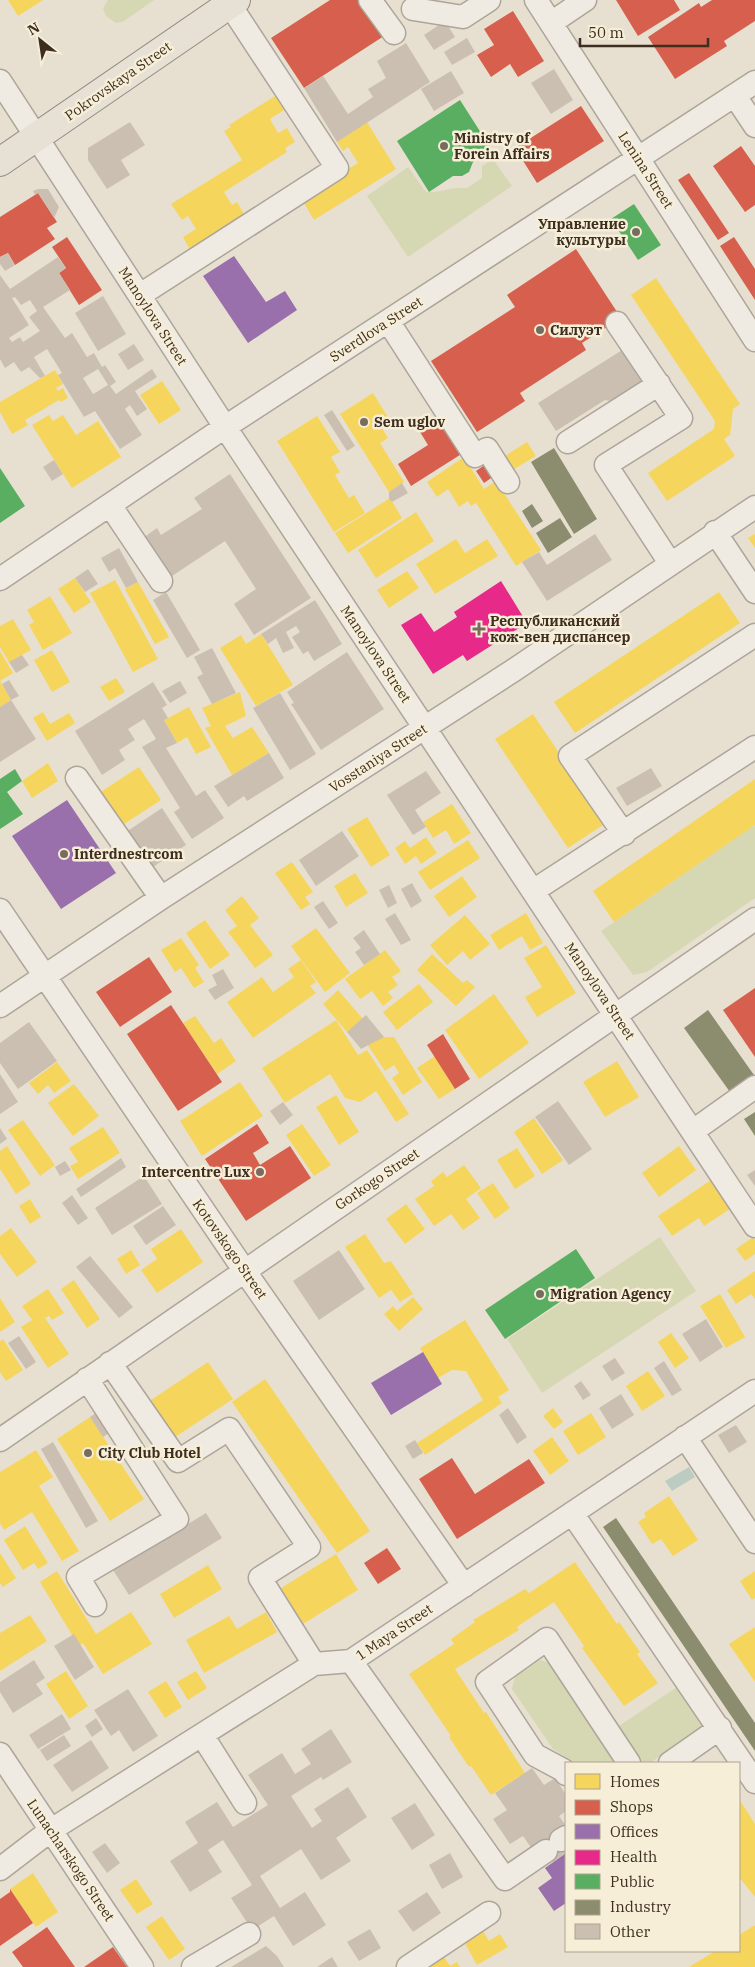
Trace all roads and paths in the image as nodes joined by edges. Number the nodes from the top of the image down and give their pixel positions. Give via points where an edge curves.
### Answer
1 (370, 0) edge
2 (490, 0) edge
3 (536, 0) edge
4 (585, 0) edge
5 (233, 2) edge
6 (413, 9) dead end
7 (551, 23) junction
8 (394, 33) dead end
9 (0, 80) edge
10 (755, 82) edge
11 (734, 96) junction
12 (755, 126) edge
13 (37, 138) junction
14 (639, 158) junction
15 (0, 162) edge
16 (140, 295) junction
17 (388, 321) junction
18 (617, 323) dead end
19 (755, 340) edge
20 (659, 384) junction
21 (225, 427) junction
22 (568, 442) dead end
23 (508, 482) dead end
24 (110, 504) junction
25 (755, 507) edge
26 (715, 532) junction
27 (670, 563) junction
28 (0, 579) edge
29 (161, 581) dead end
30 (755, 592) edge
31 (755, 635) edge
32 (425, 727) junction
33 (755, 747) edge
34 (78, 778) dead end
35 (624, 834) junction
36 (533, 891) junction
37 (161, 898) junction
38 (0, 910) edge
39 (755, 919) edge
40 (45, 976) junction
41 (0, 1006) edge
42 (616, 1016) junction
43 (755, 1087) edge
44 (693, 1131) junction
45 (755, 1226) edge
46 (244, 1270) junction
47 (110, 1363) junction
48 (87, 1379) junction
49 (755, 1391) edge
50 (685, 1437) junction
51 (0, 1440) edge
52 (572, 1513) junction
53 (755, 1542) edge
54 (464, 1586) junction
55 (95, 1605) dead end
56 (351, 1661) junction
57 (314, 1664) junction
58 (720, 1728) junction
59 (202, 1735) junction
60 (0, 1754) edge
61 (628, 1762) edge
62 (671, 1762) edge
63 (565, 1773) edge
64 (755, 1782) edge
65 (245, 1803) dead end
66 (51, 1830) junction
67 (558, 1843) edge
68 (0, 1869) edge
69 (488, 1914) dead end
70 (249, 1934) dead end
71 (142, 1967) edge
72 (194, 1967) edge
73 (408, 1967) edge

1 - 8 street
2 - 6 street via 463,17
3 - 7 street, Lenina Street
4 - 7 street
5 - 13 main road, Pokrovskaya Street
5 - 16 street via 337,168
7 - 14 street, Lenina Street
9 - 13 street, Manoylova Street
10 - 11 street, Sverdlova Street
11 - 12 street
11 - 14 street, Sverdlova Street
13 - 15 main road, Pokrovskaya Street
13 - 16 street, Manoylova Street
14 - 17 street, Sverdlova Street
14 - 19 street, Lenina Street
16 - 21 street, Manoylova Street
17 - 21 street, Sverdlova Street
17 - 23 street via 475,456 487,449
18 - 20 street
20 - 22 street
20 - 27 street via 682,418 606,466
21 - 24 street, Sverdlova Street
21 - 32 street, Manoylova Street
24 - 28 street, Sverdlova Street
24 - 29 street
25 - 26 street, Vosstaniya Street
26 - 27 street, Vosstaniya Street
26 - 30 street
27 - 32 street, Vosstaniya Street
31 - 35 street via 570,756
32 - 36 street, Manoylova Street
32 - 37 street, Vosstaniya Street
33 - 35 street
34 - 37 street
35 - 36 street
36 - 42 street, Manoylova Street
37 - 40 street, Vosstaniya Street
38 - 40 street, Kotovskogo Street
39 - 42 street, Gorkogo Street
40 - 41 street, Vosstaniya Street
40 - 46 street, Kotovskogo Street
42 - 44 street, Manoylova Street
42 - 46 street, Gorkogo Street
43 - 44 street
44 - 45 street, Manoylova Street
46 - 47 street, Gorkogo Street
46 - 54 street, Kotovskogo Street
47 - 48 street, Gorkogo Street
47 - 57 street via 178,1461 229,1429 309,1547 260,1578
48 - 51 street, Gorkogo Street
48 - 55 street via 177,1519 78,1577
49 - 50 street, 1 Maya Street
50 - 52 street, 1 Maya Street
50 - 53 street
52 - 54 street, 1 Maya Street
52 - 58 street
54 - 56 street, 1 Maya Street
56 - 57 street, 1 Maya Street
56 - 67 street via 505,1879
57 - 59 street, 1 Maya Street
58 - 62 street
58 - 64 street
59 - 65 street
59 - 66 street, 1 Maya Street
60 - 66 street, Lunacharskogo Street
61 - 63 street via 547,1639 487,1682 535,1755
66 - 68 street, 1 Maya Street
66 - 71 street, Lunacharskogo Street
69 - 73 street
70 - 72 street

